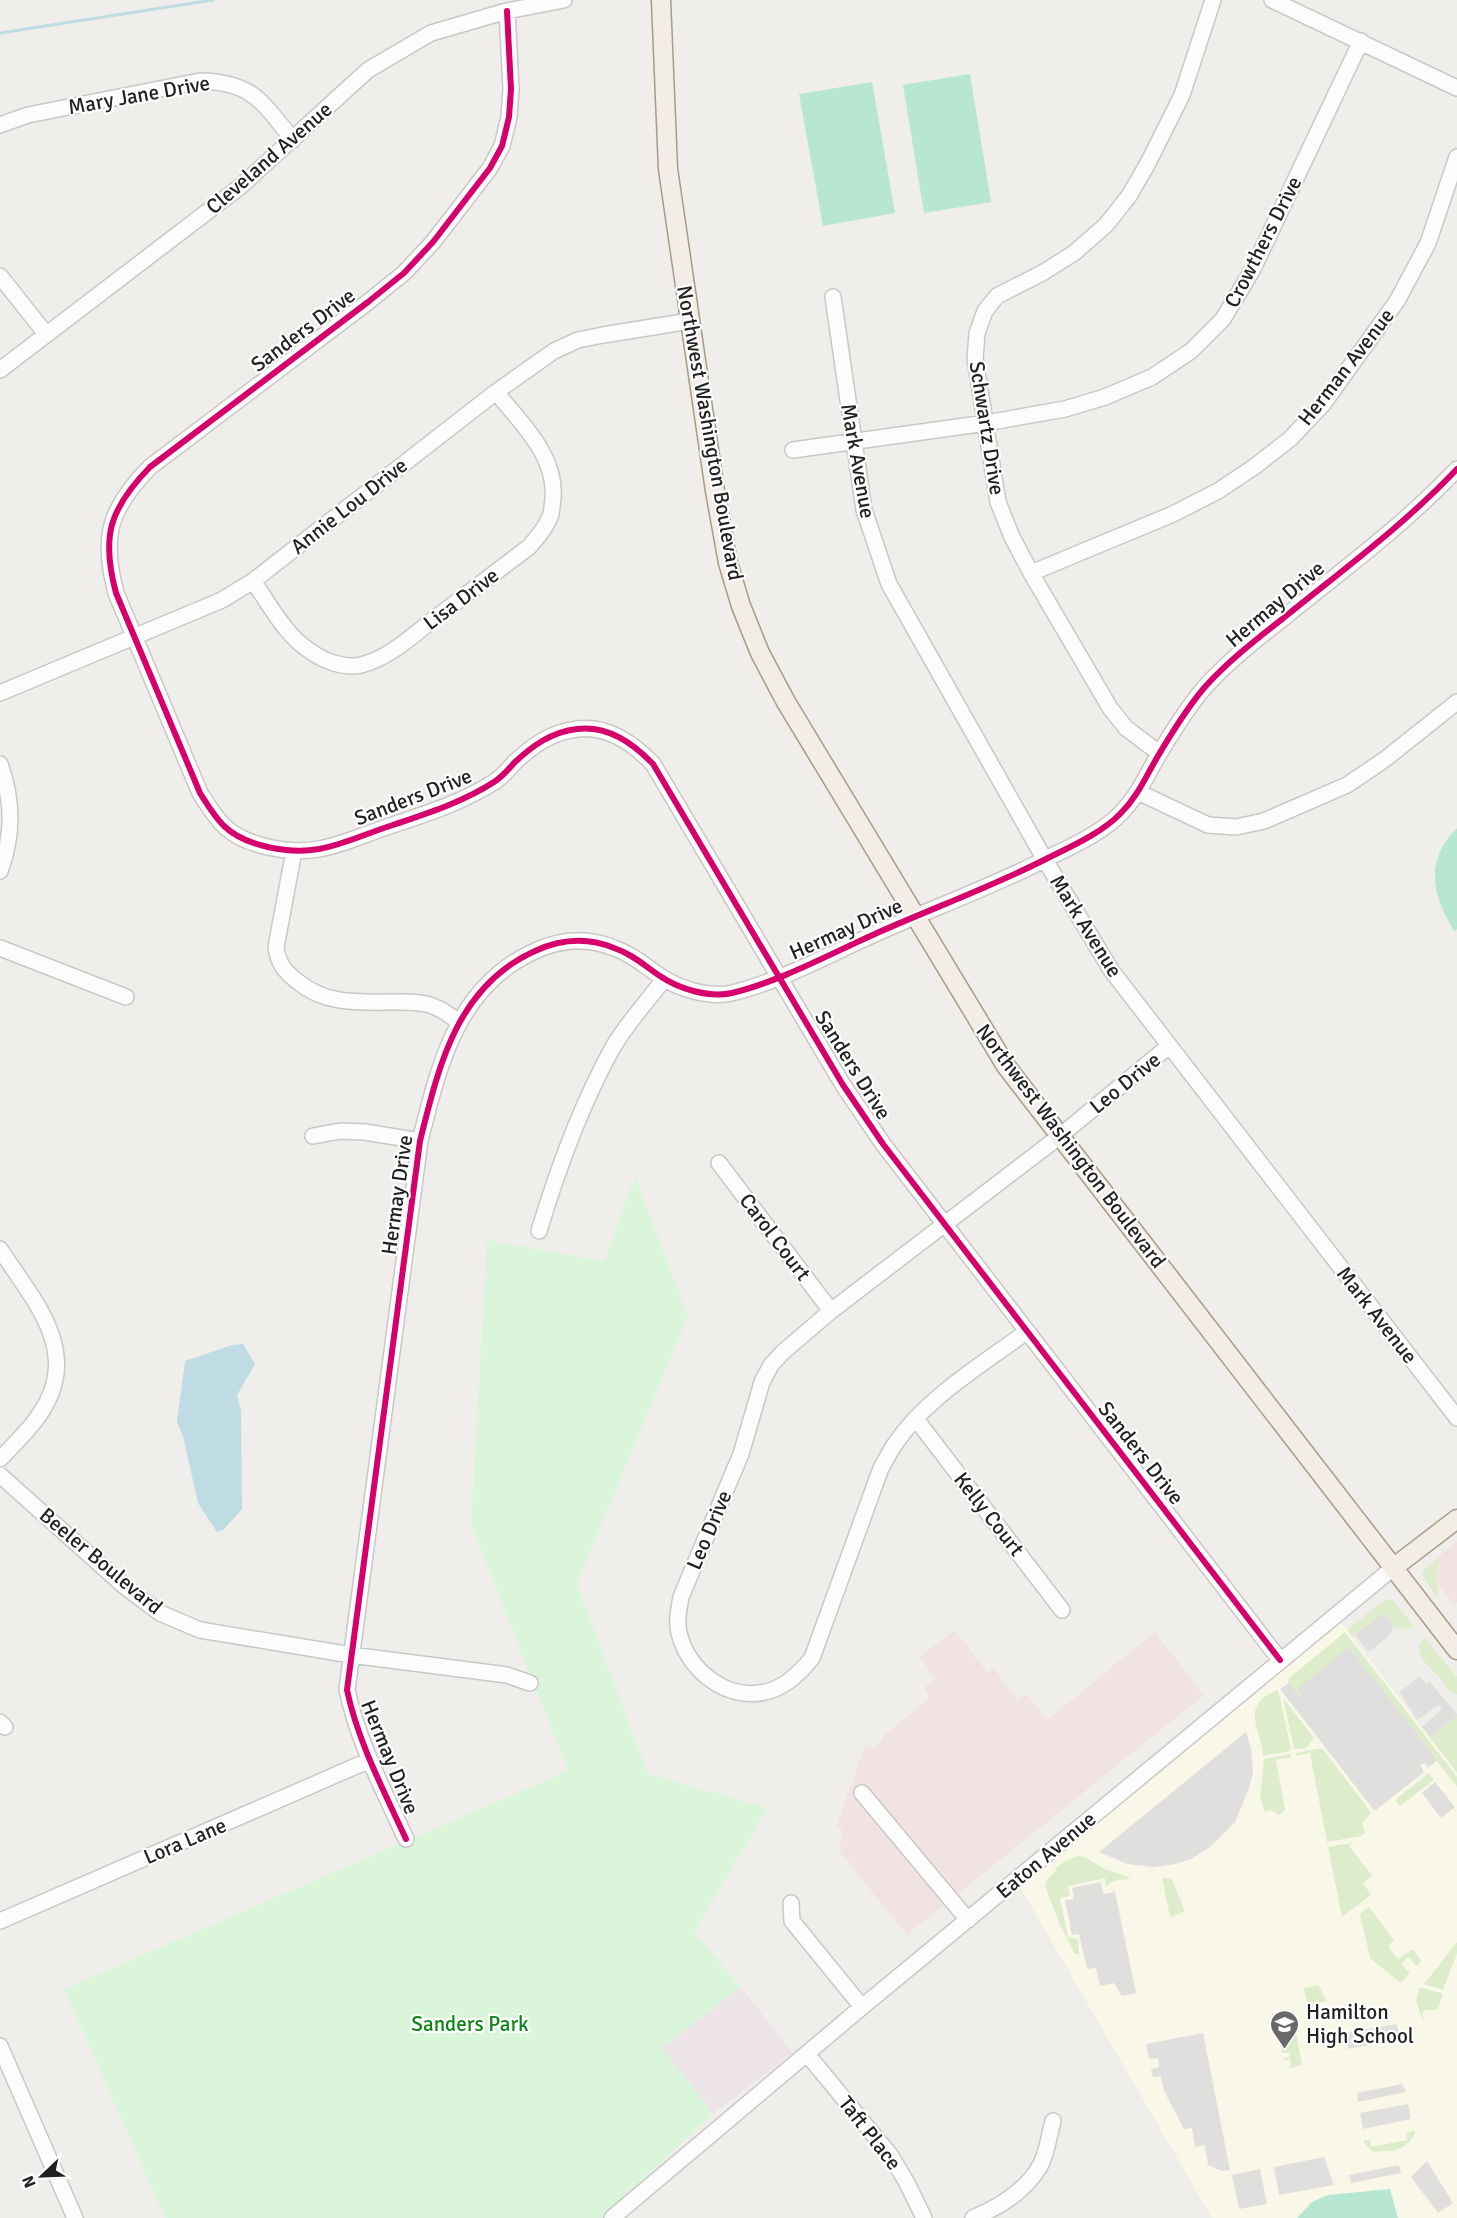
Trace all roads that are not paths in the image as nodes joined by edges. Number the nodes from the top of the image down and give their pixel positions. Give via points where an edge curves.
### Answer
1 (564, 0) edge
2 (661, 0) edge
3 (1213, 0) edge
4 (1272, 0) edge
5 (507, 11) junction
6 (1361, 41) junction
7 (1457, 88) edge
8 (0, 125) edge
9 (293, 140) junction
10 (1457, 157) edge
11 (0, 276) edge
12 (833, 297) dead end
13 (690, 321) junction
14 (46, 334) junction
15 (0, 370) edge
16 (496, 392) junction
17 (986, 423) junction
18 (853, 440) junction
19 (793, 450) dead end
20 (1457, 469) edge
21 (1031, 573) junction
22 (253, 581) junction
23 (133, 637) junction
24 (0, 693) edge
25 (1457, 702) edge
26 (1159, 753) junction
27 (0, 764) edge
28 (1138, 792) junction
29 (294, 851) junction
30 (1045, 860) junction
31 (0, 871) edge
32 (916, 916) junction
33 (0, 948) edge
34 (780, 976) junction
35 (664, 979) junction
36 (126, 997) dead end
37 (459, 1022) junction
38 (1169, 1046) junction
39 (313, 1136) dead end
40 (1060, 1136) junction
41 (420, 1141) junction
42 (720, 1163) dead end
43 (944, 1225) junction
44 (538, 1231) dead end
45 (0, 1249) edge
46 (831, 1311) junction
47 (1026, 1332) junction
48 (1457, 1418) edge
49 (916, 1419) junction
50 (0, 1459) edge
51 (0, 1475) edge
52 (1457, 1519) edge
53 (1393, 1568) junction
54 (1062, 1610) dead end
55 (1457, 1650) edge
56 (351, 1655) junction
57 (1280, 1660) junction
58 (530, 1683) dead end
59 (370, 1760) junction
60 (862, 1793) dead end
61 (406, 1839) dead end
62 (791, 1902) dead end
63 (968, 1920) junction
64 (0, 1921) edge
65 (862, 2007) junction
66 (0, 2046) edge
67 (807, 2054) junction
68 (1053, 2121) dead end
69 (75, 2218) edge
70 (612, 2218) edge
71 (924, 2218) edge
72 (973, 2218) edge

1 - 5 street, Cleveland Avenue
2 - 13 main road, Northwest Washington Boulevard via 668,169
3 - 17 street, Schwartz Drive via 1182,95 1129,196 1106,225 1074,253 997,296 985,311 976,333 975,359
4 - 6 street
5 - 9 street, Cleveland Avenue via 431,33 368,70
5 - 23 street, Sanders Drive via 511,88 502,146 433,242 404,273 150,467 131,487 108,535 108,564
6 - 7 street
6 - 17 street, Crowthers Drive via 1253,269 1223,319 1191,351 1143,381 1065,409
8 - 9 street, Mary Jane Drive via 28,115 200,81 220,81 240,86 258,97
9 - 14 street, Cleveland Avenue via 241,186
10 - 21 street, Herman Avenue via 1428,243 1397,301 1324,403 1290,439 1218,491
11 - 14 street
12 - 18 street, Mark Avenue
13 - 16 street, Annie Lou Drive via 578,340 554,351
13 - 32 main road, Northwest Washington Boulevard via 728,563 741,606 786,702
14 - 15 street, Cleveland Avenue
16 - 22 street, Annie Lou Drive
16 - 22 street, Lisa Drive via 539,446 550,468 554,493 551,515 529,547 379,660 359,666 340,665 308,651 292,636
17 - 18 street, Crowthers Drive
17 - 21 street, Schwartz Drive via 998,502
18 - 19 street, Crowthers Drive
18 - 30 street, Mark Avenue via 864,510 889,584
20 - 26 street, Hermay Drive via 1402,521 1204,688
21 - 26 street, Schwartz Drive via 1110,708 1126,728
22 - 23 street, Annie Lou Drive via 203,609
23 - 24 street, Annie Lou Drive
23 - 29 street, Sanders Drive via 200,793 214,815 245,840
25 - 28 street via 1347,785 1264,821 1236,827 1208,825
26 - 28 street, Hermay Drive
27 - 31 street via 11,805 8,850
28 - 30 street, Hermay Drive via 1119,815
29 - 34 street, Sanders Drive via 321,849 469,797 497,781 539,742 557,733 579,728 600,731 619,736 653,764
29 - 37 street via 276,947 278,961 286,972 319,996 342,1002 414,1002 435,1006
30 - 32 street, Hermay Drive
30 - 38 street, Mark Avenue via 1111,970
32 - 34 street, Hermay Drive
32 - 40 main road, Northwest Washington Boulevard via 1006,1066
33 - 36 street
34 - 35 street, Hermay Drive via 732,993 714,994
34 - 43 street, Sanders Drive via 843,1085
35 - 37 street, Hermay Drive via 615,948 591,940 568,941 549,945 509,965 486,985
35 - 44 street via 613,1047 588,1096 567,1143
37 - 41 street, Hermay Drive via 437,1078
38 - 40 street, Leo Drive
38 - 48 street, Mark Avenue
39 - 41 street via 365,1132
40 - 43 street, Leo Drive
40 - 53 main road, Northwest Washington Boulevard
41 - 56 street, Hermay Drive
42 - 46 street, Carol Court
43 - 46 street, Leo Drive
43 - 47 street, Sanders Drive
45 - 50 street via 44,1317 58,1362 56,1382 46,1405
46 - 49 street, Leo Drive via 783,1352 762,1382 741,1454 681,1597 679,1633 698,1670 722,1688 744,1693 765,1692 799,1674 812,1658 820,1638 881,1468 895,1443
47 - 49 street, Leo Drive via 940,1396
47 - 57 street, Sanders Drive
49 - 54 street, Kelly Court
51 - 56 street, Beeler Boulevard via 124,1586 160,1612 200,1630
52 - 53 main road, Eaton Avenue
53 - 55 main road, Northwest Washington Boulevard
53 - 57 street, Eaton Avenue
56 - 58 street, Beeler Boulevard via 507,1675
56 - 59 street, Hermay Drive via 347,1690 352,1715
57 - 63 street, Eaton Avenue
59 - 61 street, Hermay Drive
59 - 64 street, Lora Lane
60 - 63 street
62 - 65 street via 792,1921
63 - 65 street, Eaton Avenue
65 - 67 street, Eaton Avenue
66 - 69 street
67 - 70 street, Eaton Avenue
67 - 71 street, Taft Place via 891,2156
68 - 72 street via 1041,2165 1030,2179 1011,2198

